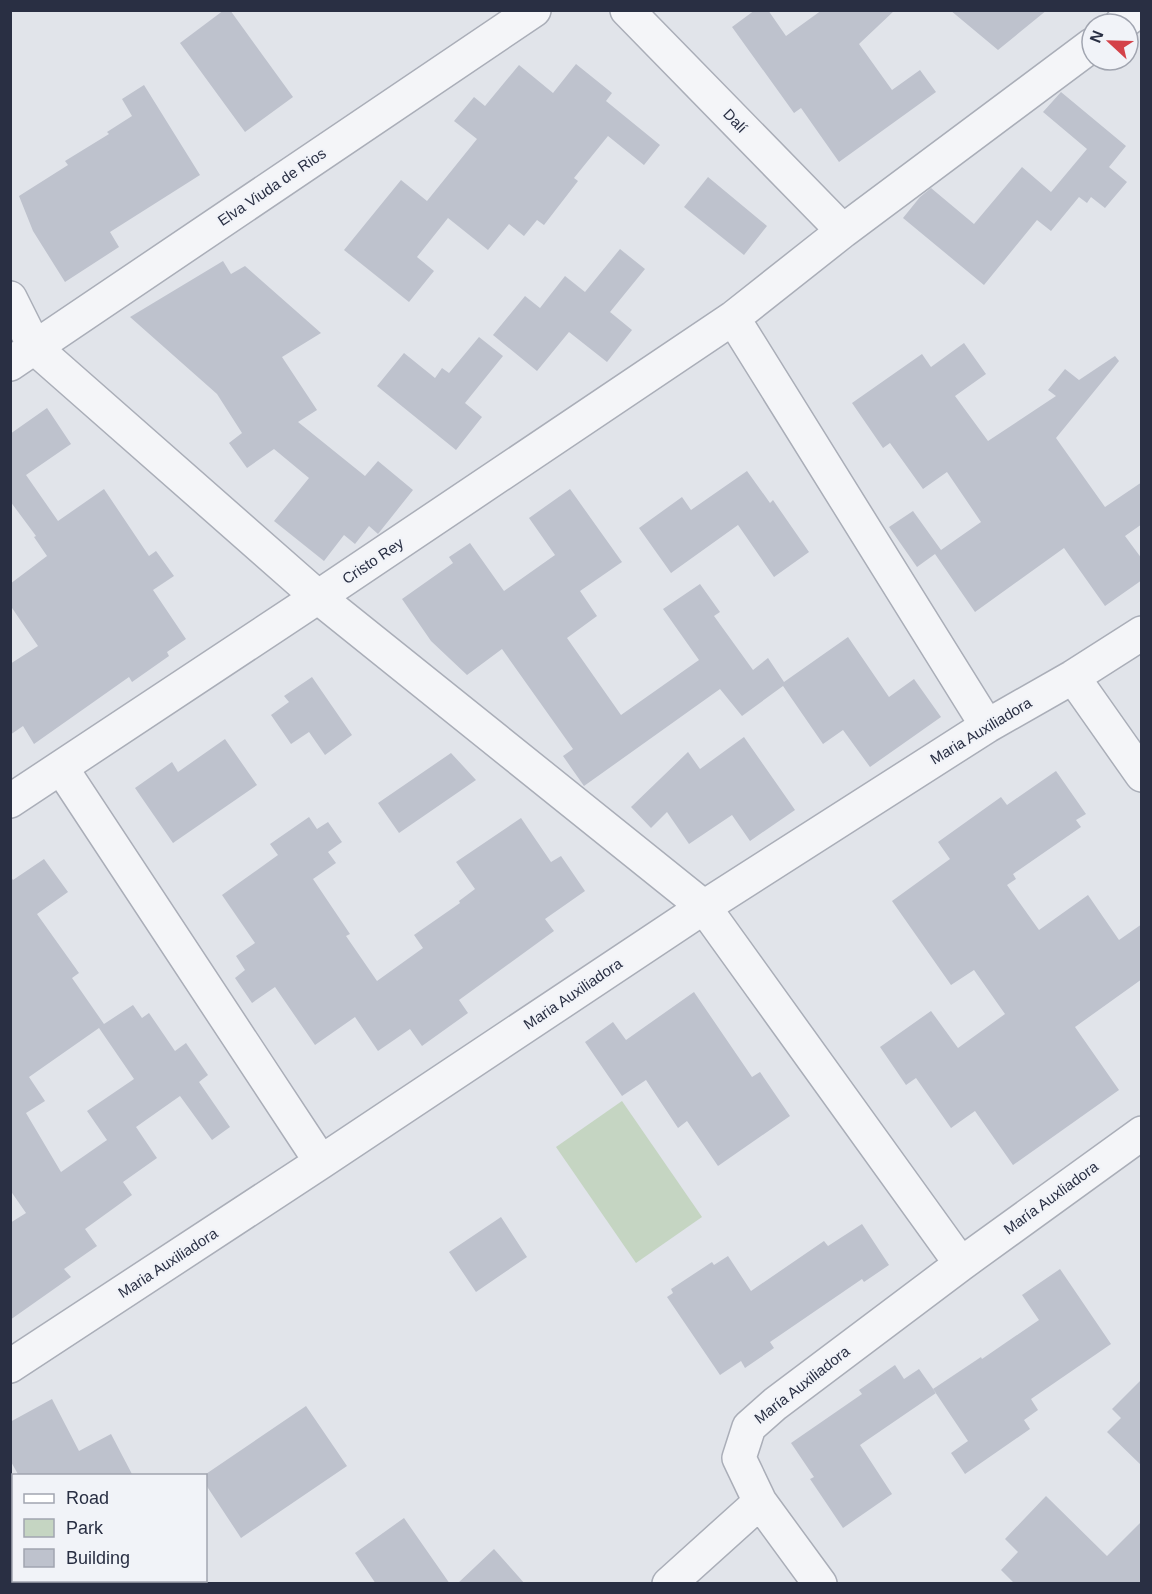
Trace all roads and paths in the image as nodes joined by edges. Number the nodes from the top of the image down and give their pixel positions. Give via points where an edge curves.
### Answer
1 (534, 10) edge
2 (627, 10) edge
3 (1080, 54) edge
4 (843, 231) junction
5 (10, 298) edge
6 (733, 318) junction
7 (23, 356) edge
8 (318, 597) junction
9 (1142, 633) edge
10 (1073, 677) junction
11 (987, 726) junction
12 (62, 769) junction
13 (1142, 775) edge
14 (10, 801) edge
15 (704, 907) junction
16 (1142, 1133) edge
17 (321, 1162) junction
18 (961, 1264) junction
19 (10, 1366) edge
20 (760, 1502) junction
21 (669, 1584) edge
22 (820, 1584) edge

1 - 7 street, Elva Viuda de Rios
2 - 4 street, Dalí
3 - 4 street, Cristo Rey
4 - 6 street, Cristo Rey
5 - 7 street
6 - 8 street, Cristo Rey
6 - 11 street
7 - 8 street
8 - 12 street, Cristo Rey
8 - 15 street
9 - 10 street, Maria Auxiliadora
10 - 11 street, Maria Auxiliadora
10 - 13 street
11 - 15 street, Maria Auxiliadora
12 - 14 street, Cristo Rey
12 - 17 street
15 - 17 street, Maria Auxiliadora
15 - 18 street
16 - 18 street, María Auxliadora
17 - 19 street, Maria Auxiliadora
18 - 20 street, María Auxiliadora via 775,1404 749,1428 739,1458
20 - 21 street
20 - 22 street, María Auxiliadora

